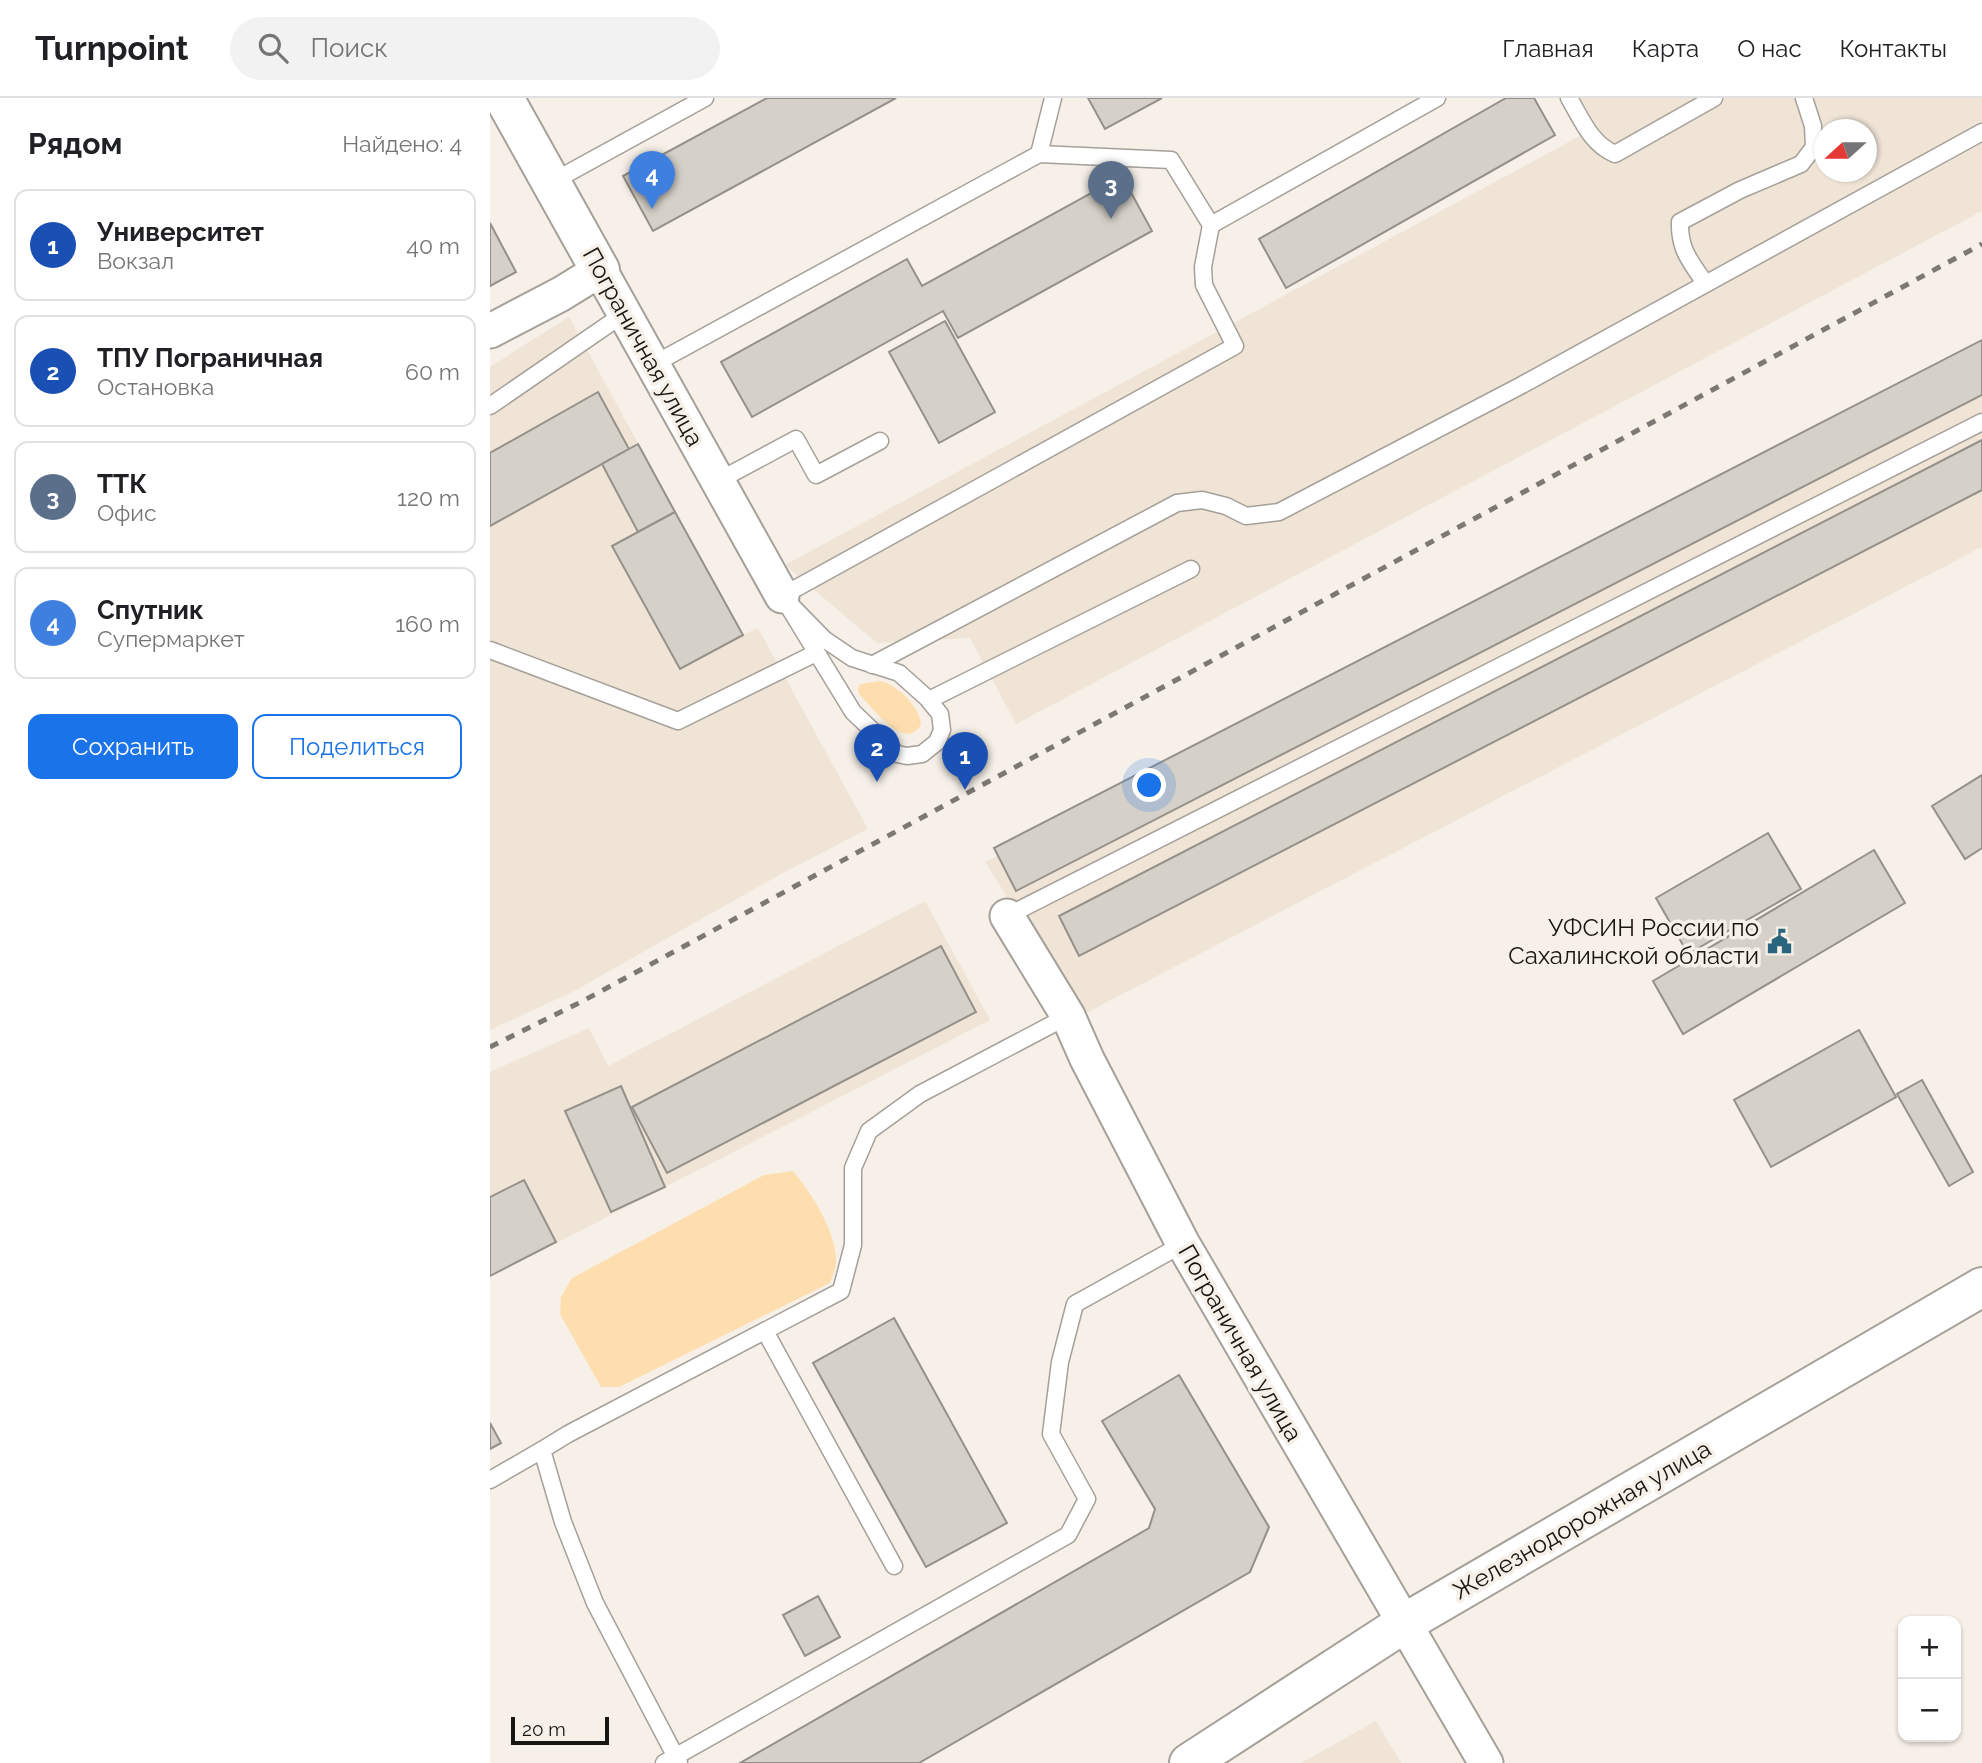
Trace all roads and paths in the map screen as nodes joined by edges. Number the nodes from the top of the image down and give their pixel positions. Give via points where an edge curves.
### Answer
1 (504, 98) edge
2 (705, 98) edge
3 (1053, 98) edge
4 (1437, 98) edge
5 (1569, 98) edge
6 (1714, 98) edge
7 (1804, 98) edge
8 (1982, 132) edge
9 (1039, 154) junction
10 (552, 182) junction
11 (1211, 225) junction
12 (600, 270) junction
13 (1705, 283) junction
14 (625, 313) junction
15 (490, 331) edge
16 (654, 364) junction
17 (490, 406) edge
18 (1982, 422) edge
19 (880, 441) dead end
20 (718, 481) junction
21 (1191, 569) dead end
22 (782, 596) junction
23 (490, 650) edge
24 (816, 653) junction
25 (872, 665) junction
26 (929, 700) junction
27 (1007, 916) joint
28 (1068, 1016) junction
29 (1183, 1244) junction
30 (1982, 1287) edge
31 (765, 1331) junction
32 (542, 1450) junction
33 (490, 1479) edge
34 (894, 1566) dead end
35 (1403, 1624) junction
36 (673, 1761) edge
37 (1189, 1763) edge
38 (1486, 1763) edge

1 - 10 main road, Пограничная улица
2 - 10 lane
3 - 9 lane
4 - 11 lane
5 - 6 lane via 1592,138 1615,155
7 - 13 lane via 1814,147 1801,164 1680,222 1679,239
8 - 13 lane
9 - 11 lane via 1171,160
9 - 16 lane
10 - 12 main road, Пограничная улица
11 - 22 lane via 1204,285 1235,346
12 - 14 street, Пограничная улица
12 - 15 street
13 - 25 lane via 1279,512 1246,516 1202,500 1177,503
14 - 16 street, Пограничная улица
14 - 17 lane
16 - 20 street, Пограничная улица
18 - 27 lane
19 - 20 lane via 816,475 796,439
20 - 22 street, Пограничная улица
21 - 26 lane
22 - 24 lane
22 - 25 lane via 824,639
23 - 24 lane via 678,721
24 - 26 lane via 853,712 897,754 922,754 937,742 942,730 940,714
25 - 26 lane via 899,673
27 - 28 street, Пограничная улица
28 - 29 street, Пограничная улица
28 - 31 lane via 920,1094 869,1131 853,1168 853,1245 841,1291
29 - 35 street, Пограничная улица
29 - 36 lane via 1075,1304 1060,1362 1051,1434 1087,1499 1068,1535
30 - 35 main road, Железнодорожная улица
31 - 32 lane
31 - 34 lane
32 - 33 lane
32 - 36 lane via 563,1522 595,1604
35 - 37 main road, Железнодорожная улица
35 - 38 street, Пограничная улица

